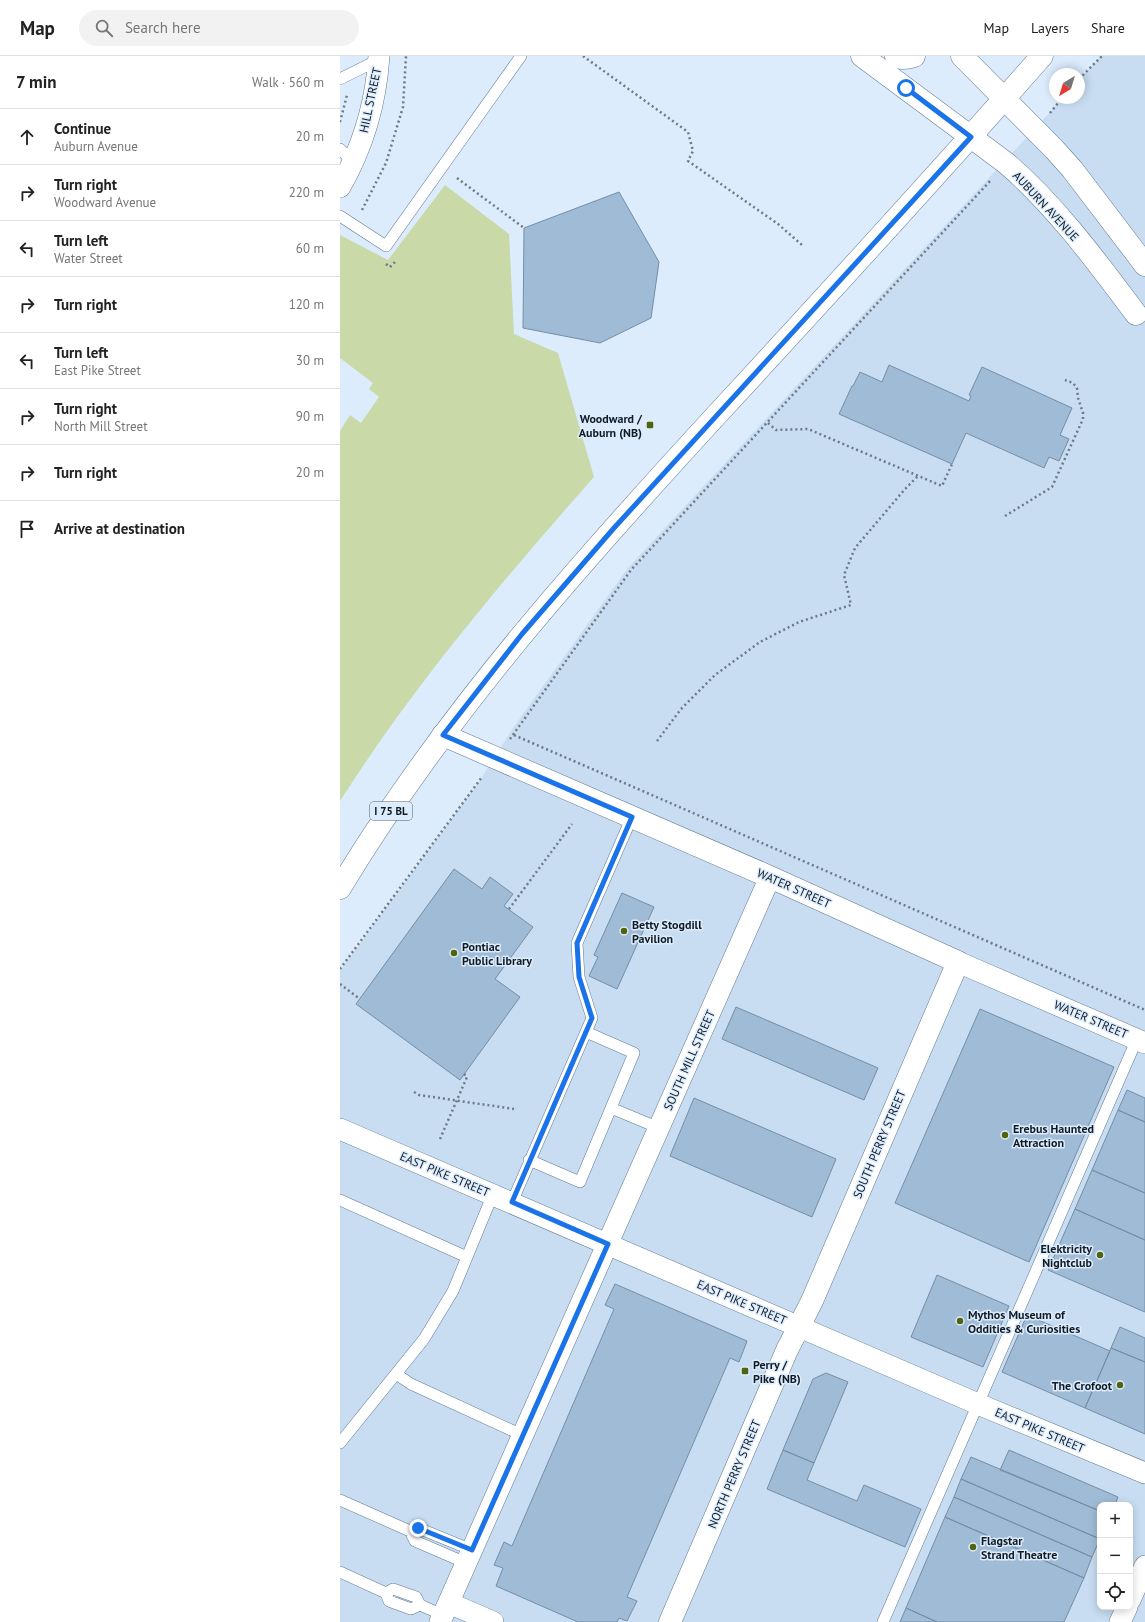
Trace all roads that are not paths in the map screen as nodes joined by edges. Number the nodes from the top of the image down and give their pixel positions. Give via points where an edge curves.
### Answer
1 (521, 56) edge
2 (862, 56) edge
3 (896, 56) edge
4 (914, 56) edge
5 (962, 56) edge
6 (1042, 56) edge
7 (378, 58) edge
8 (340, 79) edge
9 (1005, 98) junction
10 (971, 137) junction
11 (346, 156) edge
12 (340, 187) edge
13 (340, 216) edge
14 (1145, 264) edge
15 (1136, 314) dead end
16 (443, 735) junction
17 (632, 817) junction
18 (770, 877) junction
19 (340, 888) edge
20 (958, 962) junction
21 (586, 1032) junction
22 (1141, 1041) edge
23 (611, 1108) junction
24 (659, 1128) junction
25 (340, 1129) edge
26 (529, 1160) junction
27 (493, 1194) junction
28 (340, 1200) edge
29 (512, 1202) junction
30 (608, 1244) junction
31 (467, 1257) junction
32 (799, 1327) junction
33 (396, 1374) junction
34 (978, 1404) junction
35 (522, 1435) junction
36 (340, 1443) edge
37 (1145, 1473) edge
38 (340, 1500) edge
39 (469, 1556) junction
40 (1145, 1566) edge
41 (340, 1572) edge
42 (1133, 1593) edge
43 (1126, 1610) edge
44 (444, 1613) edge
45 (494, 1622) edge
46 (670, 1622) edge
47 (883, 1622) edge
48 (1120, 1622) edge

1 - 13 lane via 386,246
2 - 10 main road, AUBURN AVENUE
3 - 4 main road
5 - 9 main road
6 - 9 main road, I 75 BL
7 - 8 lane
7 - 11 street, HILL STREET via 371,110 364,133
9 - 10 main road, I 75 BL
9 - 14 main road via 1072,169
10 - 15 main road, AUBURN AVENUE via 1024,179 1104,271
10 - 16 main road, I 75 BL via 614,528 522,634
11 - 12 street, HILL STREET
16 - 17 main road, WATER STREET
16 - 19 main road, I 75 BL
17 - 18 main road, WATER STREET
17 - 21 lane via 577,943 579,977 592,1018
18 - 20 main road, WATER STREET
18 - 24 street, SOUTH MILL STREET
20 - 22 street, WATER STREET
20 - 32 main road, SOUTH PERRY STREET
21 - 23 lane via 634,1053
21 - 26 lane
22 - 34 lane
23 - 24 lane
23 - 26 lane via 580,1182
24 - 30 street, SOUTH MILL STREET
25 - 27 street, EAST PIKE STREET
26 - 29 lane
27 - 29 street, EAST PIKE STREET
27 - 31 lane
28 - 31 lane
29 - 30 street, EAST PIKE STREET
30 - 32 street, EAST PIKE STREET
30 - 35 street, SOUTH MILL STREET
31 - 33 lane via 453,1291 424,1339
32 - 34 street, EAST PIKE STREET
32 - 46 main road, NORTH PERRY STREET
33 - 35 lane via 411,1384
33 - 36 lane
34 - 37 street, EAST PIKE STREET
34 - 47 lane
35 - 39 street, SOUTH MILL STREET
38 - 39 lane via 410,1531 415,1541
39 - 44 street, SOUTH MILL STREET
40 - 42 street
41 - 44 lane via 386,1593 393,1589 416,1597 420,1605
43 - 48 street
44 - 45 street

